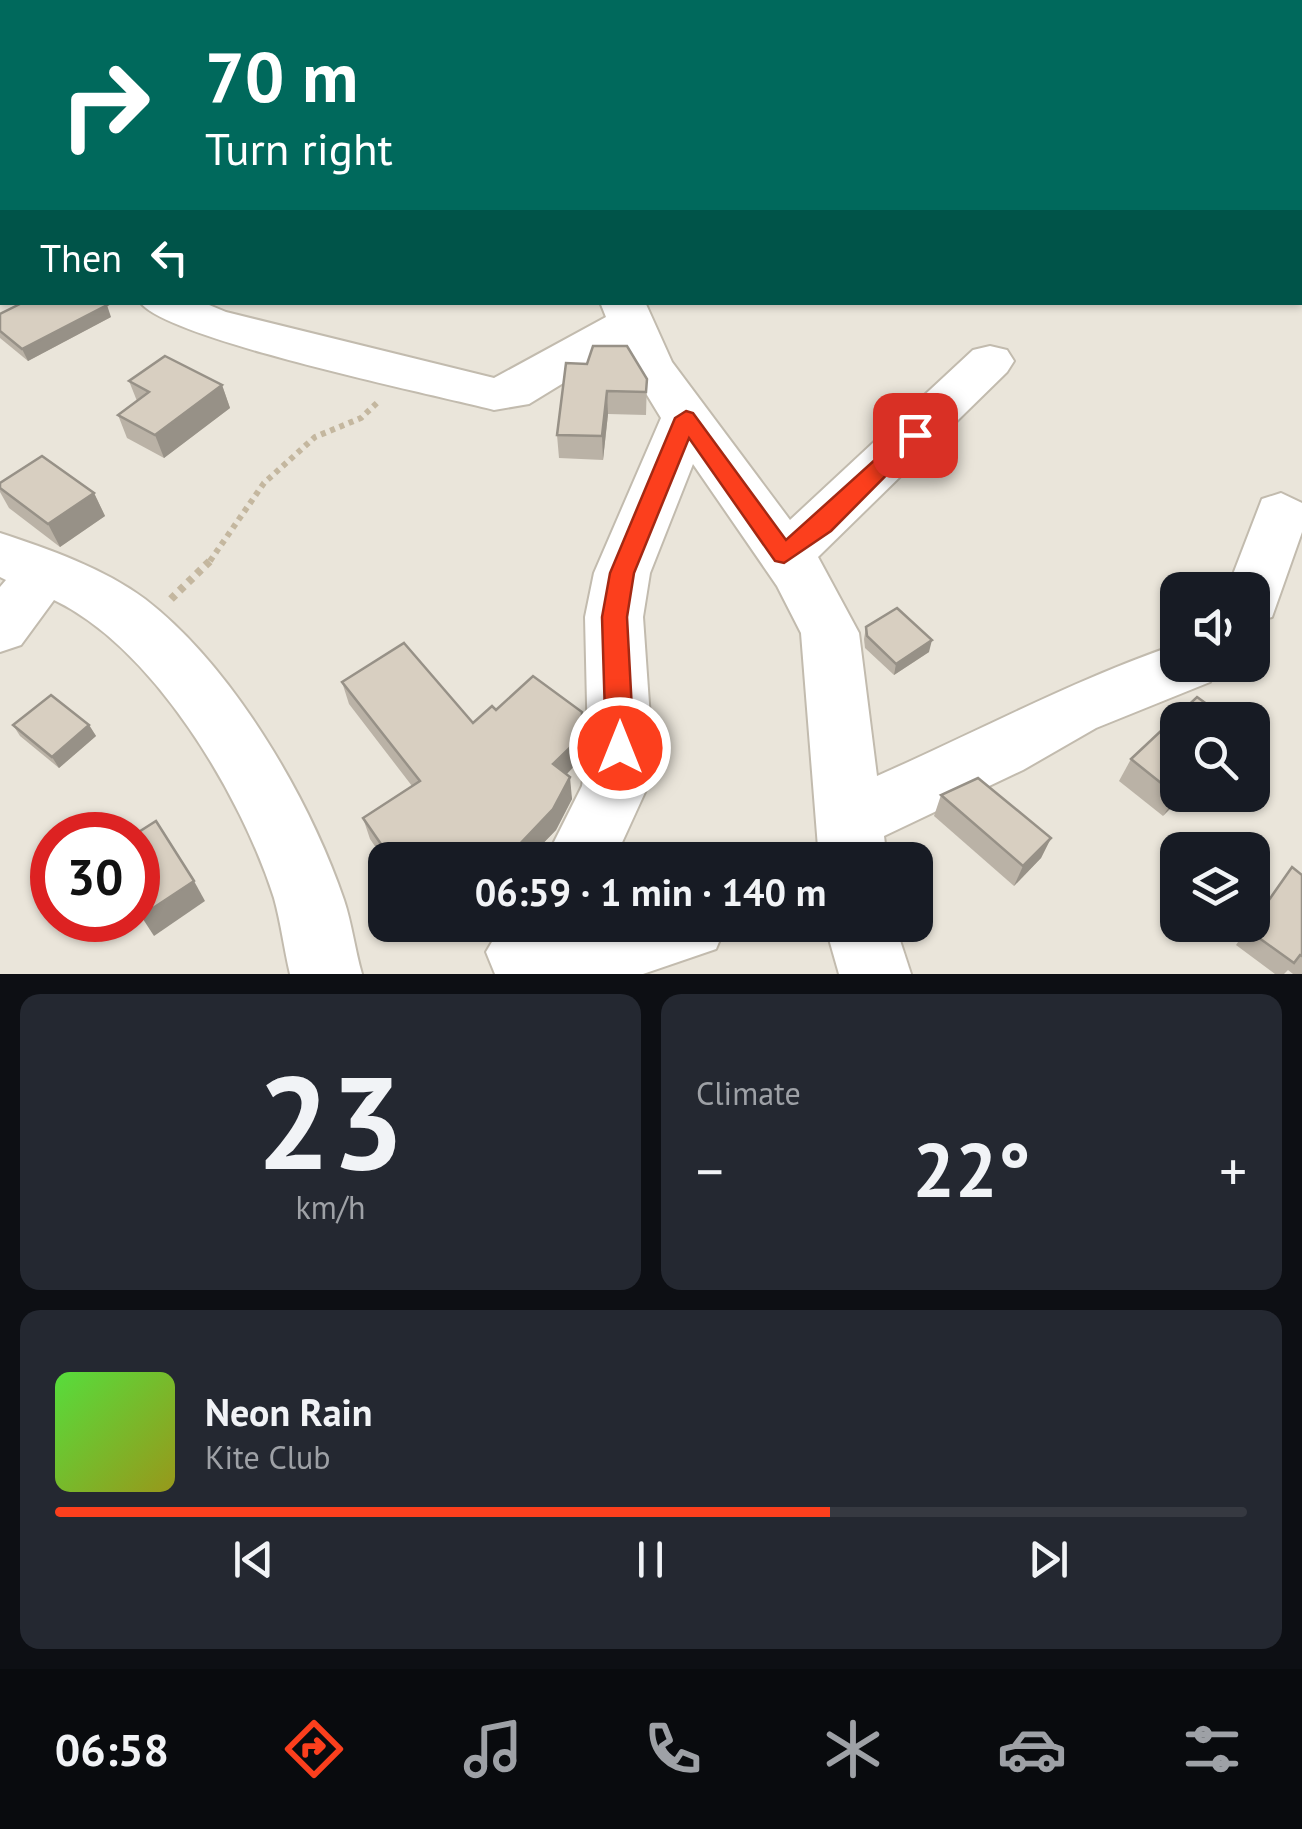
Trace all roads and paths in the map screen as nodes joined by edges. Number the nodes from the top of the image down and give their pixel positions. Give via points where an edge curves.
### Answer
1 (169, 305) edge
2 (626, 313) edge
3 (990, 361) dead end
4 (409, 372) junction
5 (686, 418) junction
6 (1281, 514) dead end
7 (784, 554) junction
8 (22, 563) edge
9 (1262, 572) edge
10 (133, 626) junction
11 (0, 629) edge
12 (1160, 676) edge
13 (588, 842) edge
14 (844, 842) edge
15 (845, 842) edge
16 (634, 942) edge
17 (865, 942) edge
18 (523, 950) edge
19 (326, 974) edge
20 (875, 974) edge

1 - 4 street via 211,323
2 - 4 street via 512,393 482,392
2 - 5 street via 650,366
3 - 7 street
4 - 10 path via 361,418 315,437 264,483 220,551
5 - 7 street
5 - 13 street via 622,573 614,617 620,748 614,790
6 - 9 street
7 - 14 street via 830,632
8 - 10 street via 94,594
8 - 11 street
10 - 19 street via 190,687 272,810 309,900
12 - 15 street via 1074,710 927,787
16 - 18 street via 587,956
17 - 20 street

